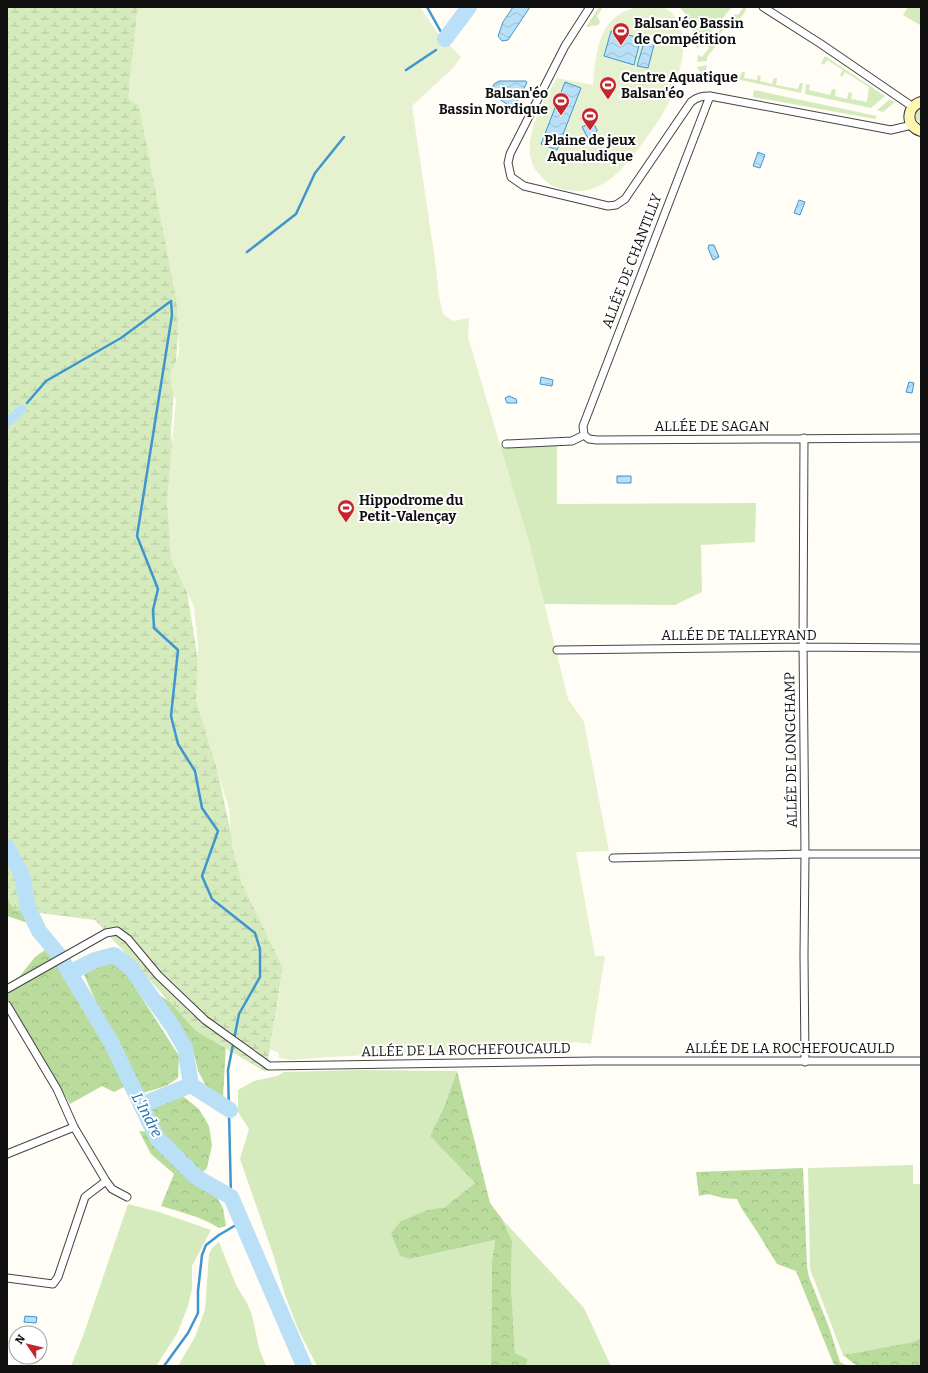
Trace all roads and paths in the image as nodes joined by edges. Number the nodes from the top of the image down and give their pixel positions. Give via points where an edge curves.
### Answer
1 (590, 7) edge
2 (763, 7) edge
3 (710, 96) junction
4 (917, 104) edge
5 (912, 125) junction
6 (921, 131) edge
7 (584, 435) junction
8 (804, 438) junction
9 (921, 438) edge
10 (506, 444) dead end
11 (803, 647) junction
12 (921, 648) edge
13 (557, 650) dead end
14 (805, 854) junction
15 (921, 854) edge
16 (614, 858) dead end
17 (7, 989) edge
18 (7, 1005) edge
19 (921, 1061) edge
20 (805, 1062) junction
21 (74, 1126) junction
22 (7, 1154) edge
23 (106, 1181) junction
24 (127, 1197) dead end
25 (7, 1278) edge

1 - 3 street via 546,81 510,154 508,170 518,183 608,206 616,205 625,199 691,102 696,98
2 - 4 street
3 - 5 street via 891,130
3 - 7 street, ALLÉE DE CHANTILLY via 583,426
4 - 5 main road via 909,115
5 - 6 main road
7 - 8 street, ALLÉE DE SAGAN via 597,440
7 - 10 street via 572,441
8 - 9 street, ALLÉE DE SAGAN
8 - 11 street, ALLÉE DE LONGCHAMP
11 - 12 street, ALLÉE DE TALLEYRAND
11 - 13 street, ALLÉE DE TALLEYRAND
11 - 14 street, ALLÉE DE LONGCHAMP
14 - 15 street
14 - 16 street
14 - 20 street, ALLÉE DE LONGCHAMP
17 - 20 street, ALLÉE DE LA ROCHEFOUCAULD via 106,933 117,932 128,939 158,975 205,1020 269,1066 595,1061
18 - 21 street via 57,1089
19 - 20 street, ALLÉE DE LA ROCHEFOUCAULD
21 - 22 street
21 - 23 street
23 - 24 street via 112,1189
23 - 25 street via 85,1197 58,1277 53,1284

